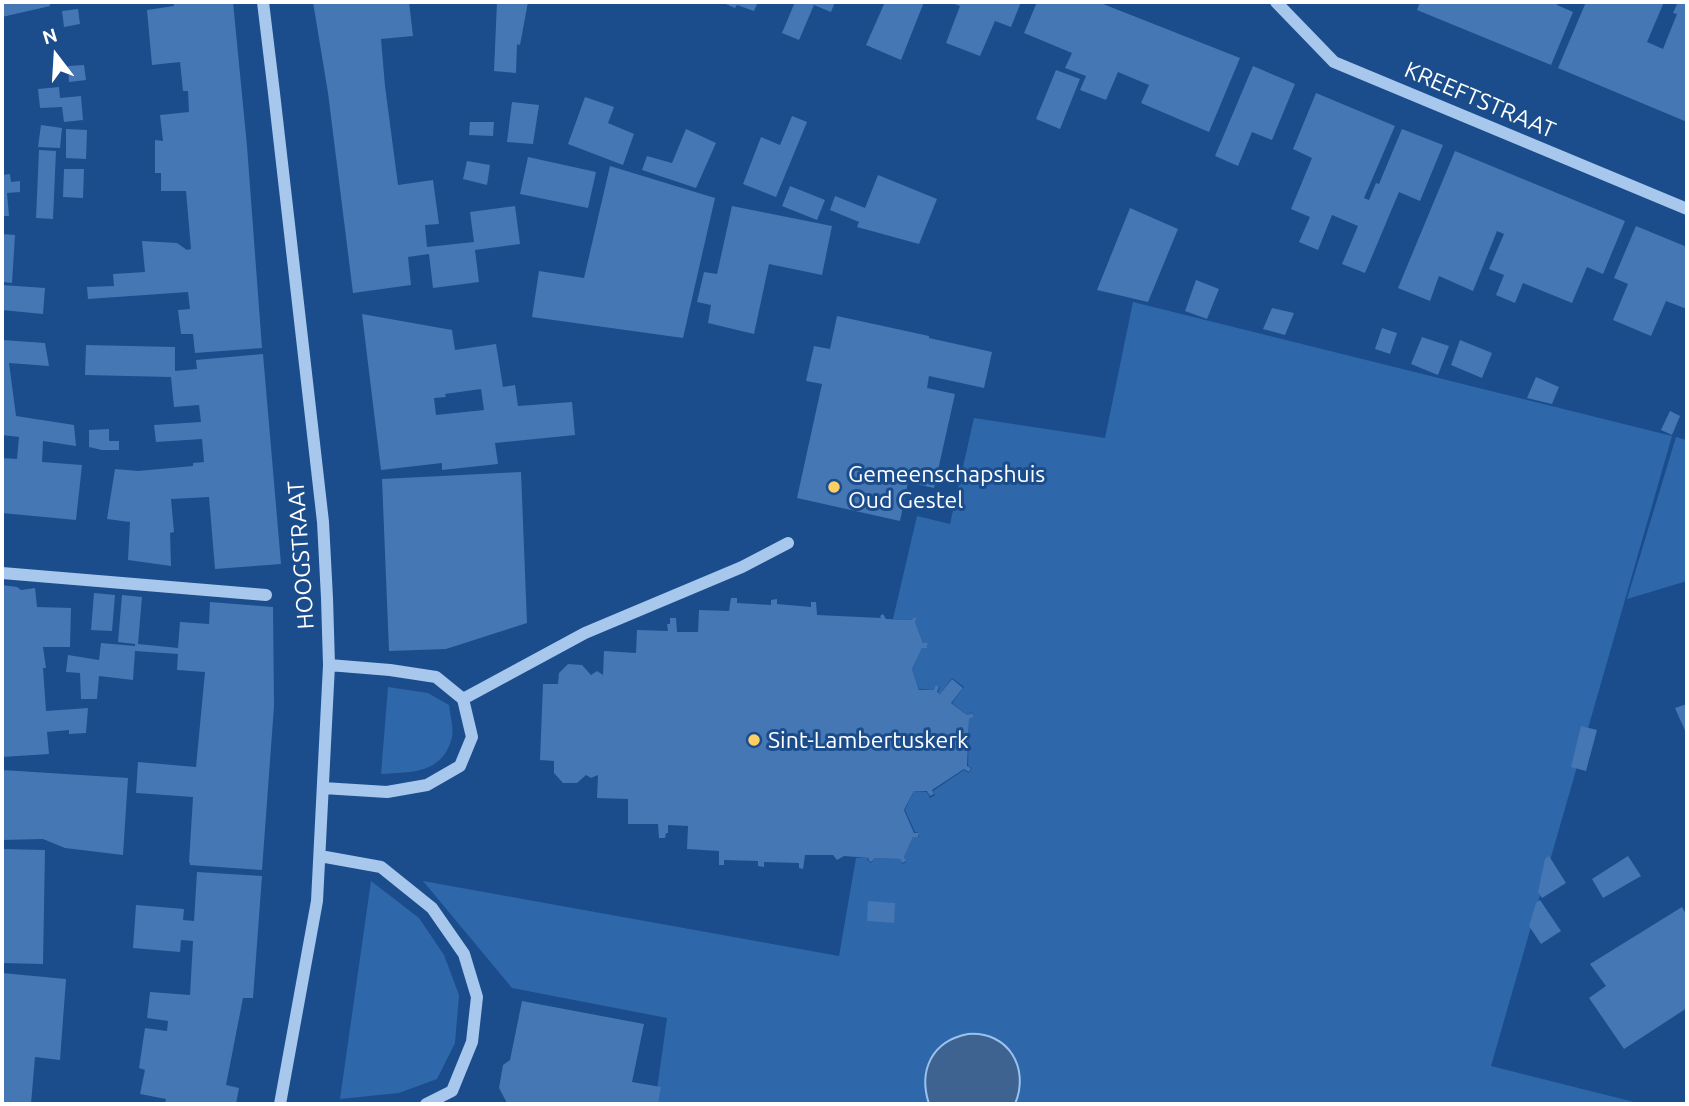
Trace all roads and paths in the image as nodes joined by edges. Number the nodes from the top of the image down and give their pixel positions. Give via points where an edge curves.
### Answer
1 (262, 2) edge
2 (1276, 2) edge
3 (1687, 209) edge
4 (788, 543) dead end
5 (2, 573) edge
6 (266, 595) dead end
7 (329, 665) junction
8 (463, 699) junction
9 (323, 788) junction
10 (320, 856) junction
11 (280, 1104) edge
12 (426, 1104) edge

1 - 7 street, HOOGSTRAAT via 323,522
2 - 3 street, KREEFTSTRAAT via 1334,62
4 - 8 street via 742,568 585,633
5 - 6 street
7 - 8 street via 436,677
7 - 9 street, HOOGSTRAAT
8 - 9 street via 472,737 460,766 427,785 387,792
9 - 10 street, HOOGSTRAAT
10 - 11 street, HOOGSTRAAT via 317,901
10 - 12 street via 381,867 432,908 464,954 477,997 472,1042 452,1091

